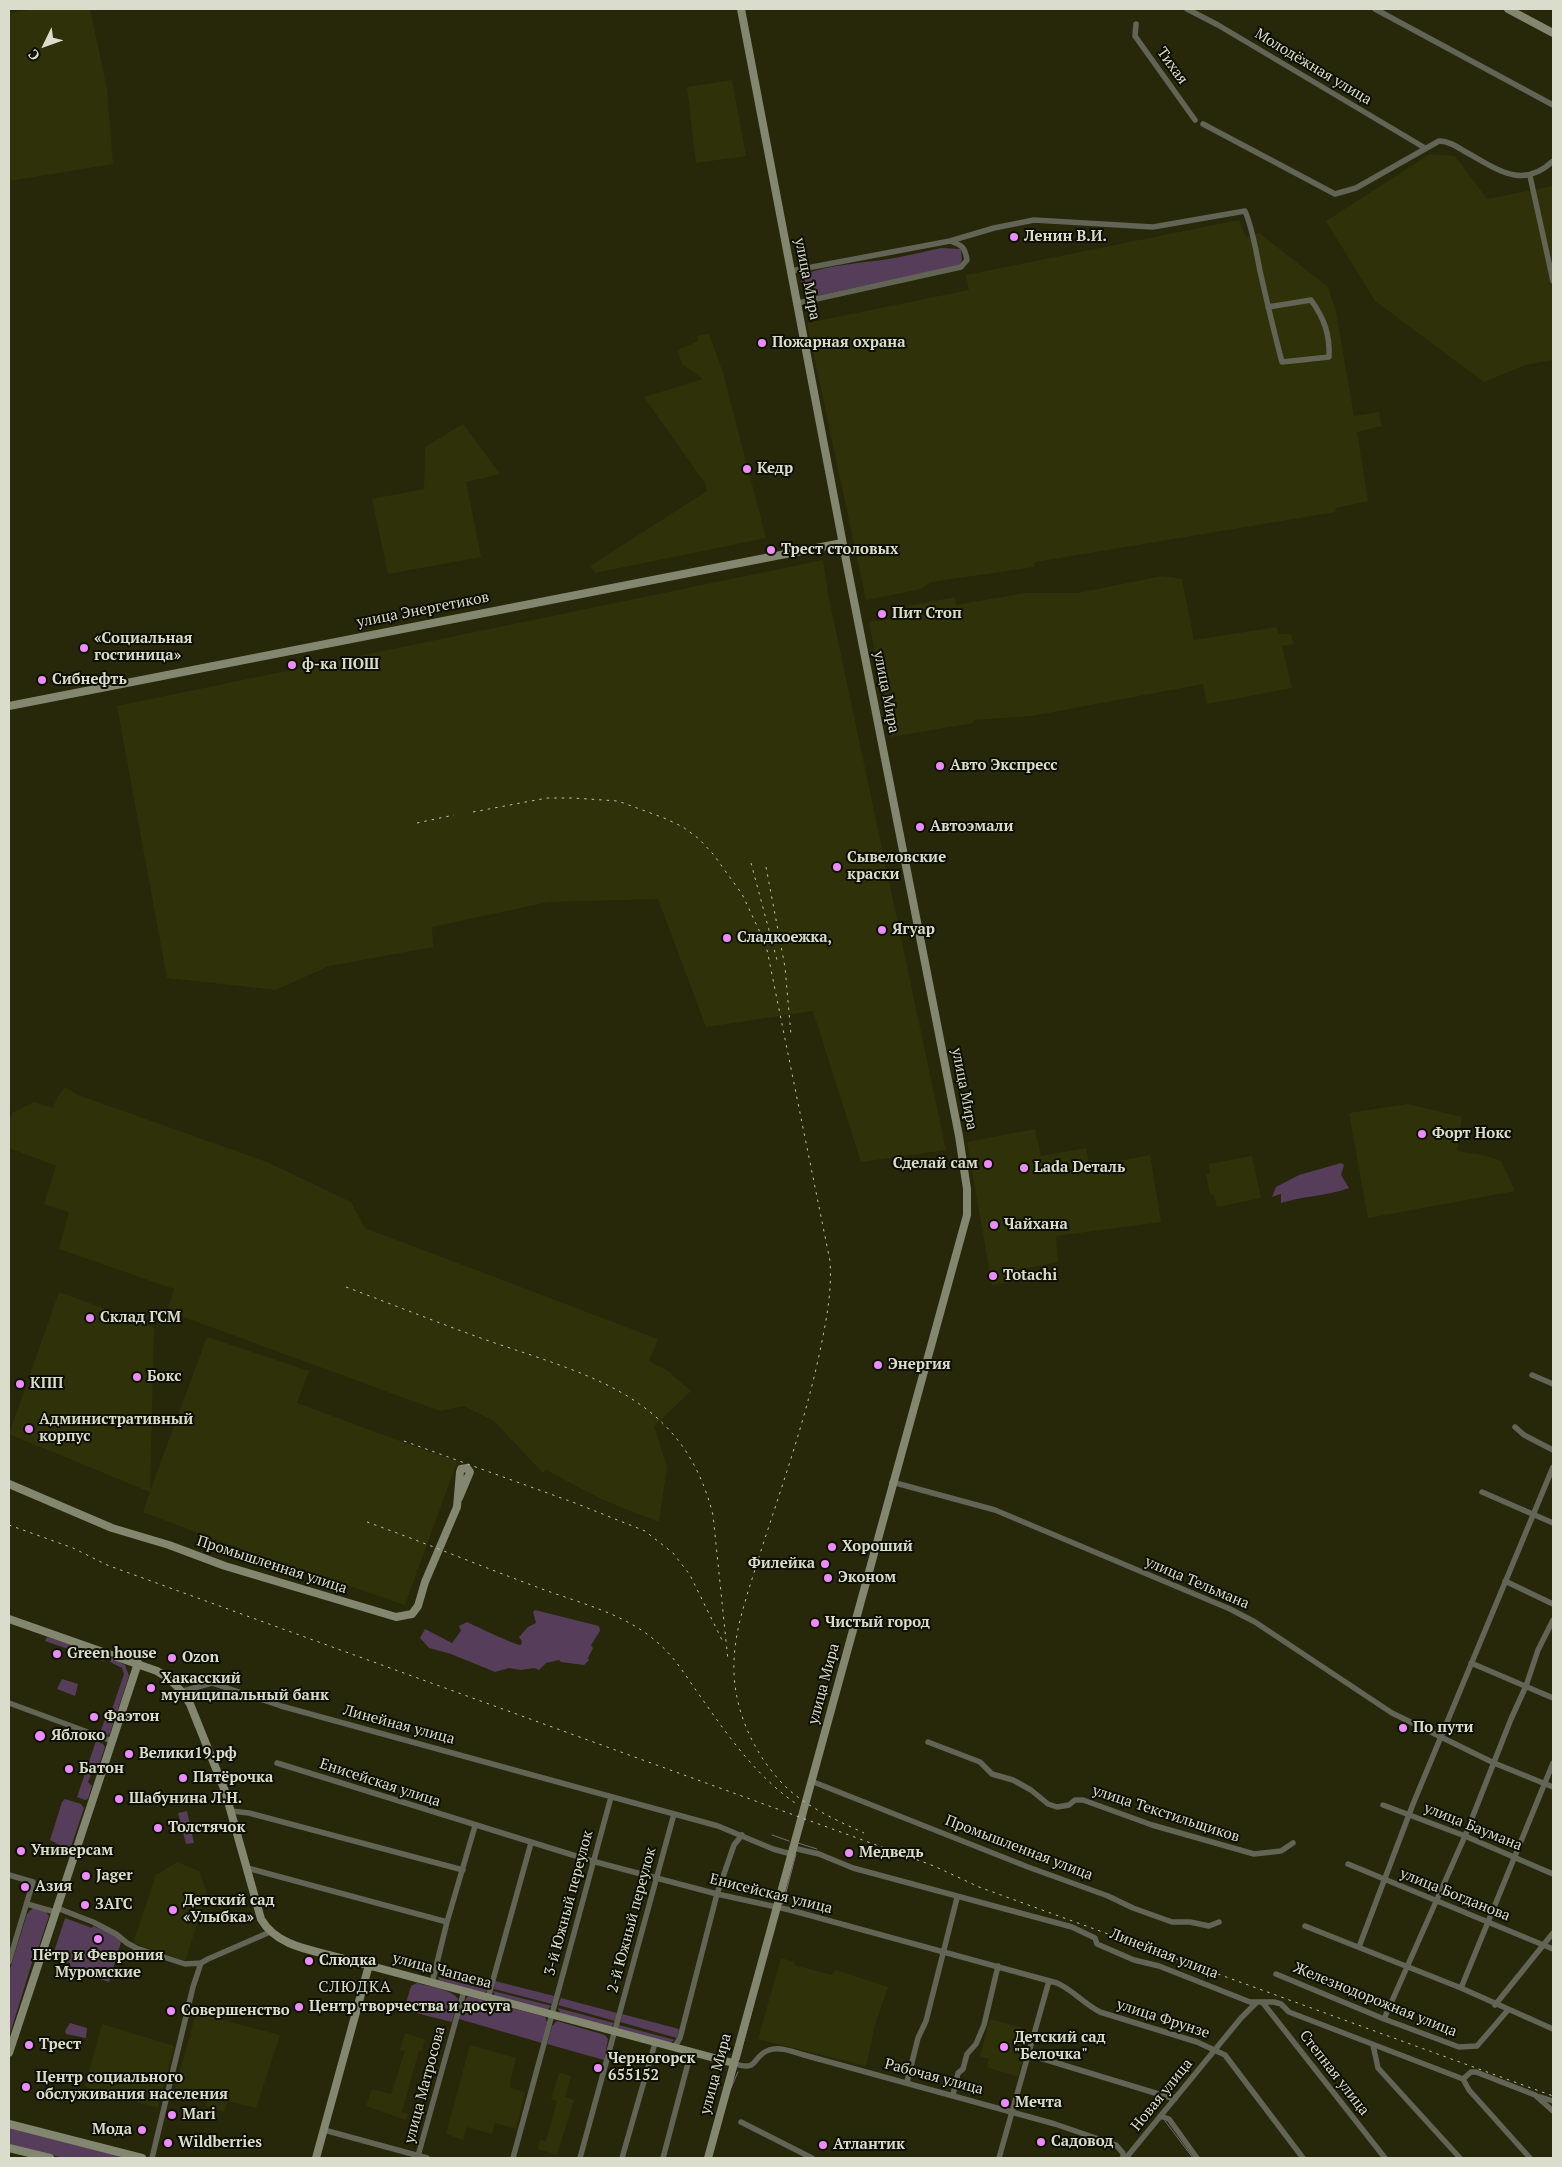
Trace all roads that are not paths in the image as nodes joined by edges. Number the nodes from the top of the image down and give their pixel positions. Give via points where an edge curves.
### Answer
1 (741, 9) edge
2 (1187, 9) edge
3 (1375, 9) edge
4 (1508, 9) edge
5 (1136, 24) dead end
6 (1540, 26) junction
7 (1553, 28) edge
8 (1553, 33) edge
9 (1553, 105) edge
10 (1195, 120) dead end
11 (1203, 124) dead end
12 (1426, 148) junction
13 (1553, 161) edge
14 (1530, 176) junction
15 (950, 241) junction
16 (791, 271) junction
17 (1553, 282) edge
18 (798, 303) junction
19 (1268, 307) junction
20 (842, 543) junction
21 (9, 706) edge
22 (1532, 1375) dead end
23 (1553, 1384) edge
24 (1514, 1427) dead end
25 (1553, 1450) edge
26 (1553, 1467) edge
27 (892, 1482) junction
28 (9, 1484) edge
29 (1482, 1492) dead end
30 (459, 1498) dead end
31 (1533, 1513) junction
32 (1553, 1523) edge
33 (1505, 1581) junction
34 (1553, 1604) edge
35 (9, 1619) edge
36 (1553, 1620) edge
37 (138, 1663) junction
38 (1471, 1663) junction
39 (1526, 1686) junction
40 (183, 1692) junction
41 (1553, 1698) edge
42 (9, 1703) edge
43 (1442, 1737) junction
44 (112, 1742) junction
45 (928, 1742) dead end
46 (1494, 1762) junction
47 (277, 1763) dead end
48 (1553, 1763) edge
49 (811, 1781) junction
50 (1544, 1783) junction
51 (1553, 1787) edge
52 (610, 1797) junction
53 (1383, 1805) dead end
54 (231, 1811) junction
55 (674, 1814) junction
56 (1410, 1815) junction
57 (475, 1826) junction
58 (742, 1835) junction
59 (1465, 1836) junction
60 (531, 1843) junction
61 (1293, 1843) dead end
62 (792, 1851) junction
63 (1515, 1858) junction
64 (592, 1861) junction
65 (1348, 1864) dead end
66 (247, 1870) junction
67 (463, 1870) junction
68 (1553, 1874) edge
69 (9, 1875) edge
70 (656, 1878) junction
71 (1385, 1881) junction
72 (718, 1894) junction
73 (957, 1898) junction
74 (1438, 1900) junction
75 (27, 1904) junction
76 (777, 1907) junction
77 (56, 1910) junction
78 (447, 1922) junction
79 (1219, 1922) dead end
80 (1488, 1922) junction
81 (1305, 1926) dead end
82 (270, 1932) junction
83 (1553, 1933) edge
84 (1543, 1945) junction
85 (1359, 1947) junction
86 (1553, 1949) edge
87 (944, 1952) junction
88 (9, 1962) edge
89 (202, 1964) junction
90 (369, 1965) junction
91 (998, 1966) junction
92 (1407, 1966) junction
93 (1276, 1974) dead end
94 (1049, 1981) junction
95 (432, 1982) junction
96 (1060, 1985) joint
97 (1460, 1988) junction
98 (464, 1991) junction
99 (488, 1998) junction
100 (1260, 2003) junction
101 (1495, 2005) junction
102 (1508, 2010) junction
103 (552, 2015) junction
104 (1384, 2019) junction
105 (1553, 2029) edge
106 (614, 2032) junction
107 (655, 2043) junction
108 (1373, 2045) junction
109 (674, 2048) junction
110 (1215, 2050) junction
111 (691, 2052) junction
112 (9, 2053) edge
113 (1027, 2054) junction
114 (733, 2064) junction
115 (1463, 2079) junction
116 (907, 2082) junction
117 (953, 2095) junction
118 (1535, 2095) junction
119 (1175, 2099) junction
120 (1553, 2101) edge
121 (1553, 2111) edge
122 (1011, 2113) junction
123 (1160, 2116) junction
124 (741, 2122) dead end
125 (9, 2124) edge
126 (324, 2130) junction
127 (9, 2148) edge
128 (418, 2156) junction
129 (50, 2158) edge
130 (142, 2158) edge
131 (152, 2158) edge
132 (316, 2158) edge
133 (427, 2158) edge
134 (513, 2158) edge
135 (580, 2158) edge
136 (622, 2158) edge
137 (662, 2158) edge
138 (708, 2158) edge
139 (812, 2158) edge
140 (999, 2158) edge
141 (1125, 2158) edge
142 (1197, 2158) edge
143 (1303, 2158) edge
144 (1385, 2158) edge
145 (1460, 2158) edge
146 (1530, 2158) edge

1 - 16 main road, улица Мира
2 - 12 street, Молодёжная улица
3 - 9 street
4 - 6 main road
5 - 10 street, Тихая via 1135,36
6 - 7 street
6 - 8 main road
11 - 12 street via 1335,194 1356,188
12 - 14 street via 1445,141 1505,173
13 - 14 street
14 - 17 street
15 - 16 street
15 - 18 street via 961,244 965,250 967,260 961,267
15 - 19 street via 1034,220 1153,227 1245,211
16 - 18 main road, улица Мира
18 - 20 main road, улица Мира
19 - 19 street via 1282,362 1329,356 1330,343 1323,318 1311,300
20 - 21 main road, улица Энергетиков
20 - 27 main road, улица Мира via 968,1189 966,1216
22 - 23 street
24 - 25 street
26 - 31 street
27 - 43 street, улица Тельмана via 995,1510 1230,1609 1255,1622 1381,1707
27 - 49 main road, улица Мира
28 - 30 main road, Промышленная улица via 112,1528 396,1617 412,1614 418,1606
29 - 31 street
31 - 32 street
31 - 33 street
33 - 34 street
33 - 38 street
35 - 37 main road
36 - 39 street via 1538,1650
37 - 40 main road via 170,1679
37 - 44 main road
38 - 39 street
38 - 43 street
39 - 41 street
39 - 46 street
40 - 52 street, Линейная улица via 212,1684
40 - 54 main road via 217,1769
42 - 44 street
43 - 46 street, улица Тельмана
43 - 56 street
44 - 77 main road
45 - 61 street, улица Текстильщиков via 980,1762 992,1774 1013,1780 1057,1807 1083,1800 1152,1825 1254,1854 1281,1851
46 - 50 street, улица Тельмана
46 - 59 street
47 - 57 street, Енисейская улица
48 - 50 street
49 - 62 main road, улица Мира
49 - 79 street, Промышленная улица via 1172,1922 1209,1926
50 - 51 street, улица Тельмана
50 - 63 street
52 - 55 street, Линейная улица
52 - 64 street, 3-й Южный переулок
53 - 56 street, улица Баумана
54 - 66 main road
54 - 67 street via 249,1812
55 - 58 street, Линейная улица
55 - 70 street, 2-й Южный переулок
56 - 59 street, улица Баумана
56 - 71 street
57 - 60 street, Енисейская улица
57 - 67 street
58 - 62 street, Линейная улица via 773,1848
58 - 72 street via 734,1845
59 - 63 street, улица Баумана
59 - 74 street
60 - 64 street, Енисейская улица
60 - 99 street
62 - 73 street, Линейная улица via 818,1854 853,1868
62 - 76 main road, улица Мира
63 - 68 street, улица Баумана
63 - 80 street
64 - 70 street, Енисейская улица
64 - 103 street, 3-й Южный переулок
65 - 71 street, улица Богданова
66 - 78 street
66 - 82 main road via 261,1919
67 - 78 street
69 - 75 street via 33,1882
70 - 72 street, Енисейская улица
70 - 106 street, 2-й Южный переулок
71 - 74 street, улица Богданова
71 - 85 street
72 - 76 street, Енисейская улица
72 - 109 street via 680,2038
73 - 87 street
73 - 100 street, Линейная улица via 1072,1927 1094,1938 1097,1944 1134,1960
74 - 80 street, улица Богданова
74 - 92 street
75 - 77 street
75 - 88 street
76 - 87 street, Енисейская улица
76 - 114 main road, улица Мира
77 - 89 street via 94,1922 136,1948 184,1964
77 - 112 main road
78 - 95 street
80 - 84 street, улица Богданова
80 - 97 street
81 - 85 street
82 - 89 street
82 - 90 main road, улица Чапаева via 291,1944
83 - 84 street
84 - 86 street, улица Богданова
84 - 101 street
85 - 92 street
87 - 91 street, Енисейская улица
87 - 116 street
89 - 131 street via 191,1996
90 - 95 main road, улица Чапаева
90 - 126 main road
91 - 94 street, Енисейская улица
91 - 117 street via 984,2025 958,2073
92 - 97 street
92 - 104 street
93 - 104 street, Железнодорожная улица
94 - 96 street, Енисейская улица
94 - 113 street
95 - 98 main road, улица Чапаева
96 - 110 street, улица Фрунзе via 1100,2012
97 - 101 street
98 - 99 main road, улица Чапаева
98 - 128 street, улица Матросова
99 - 103 main road, улица Чапаева
100 - 108 street, Линейная улица via 1281,2004 1289,2012
100 - 110 street, Новая улица
100 - 144 street, Степная улица
101 - 102 street
102 - 104 street, Железнодорожная улица via 1477,2046 1469,2048
102 - 105 street
103 - 106 main road, улица Чапаева
103 - 134 street, 3-й Южный переулок
106 - 107 main road, улица Чапаева
106 - 135 street, 2-й Южный переулок
107 - 109 main road, улица Чапаева
107 - 136 street
108 - 115 street, Линейная улица
108 - 145 street via 1378,2068
109 - 111 main road, улица Чапаева
110 - 119 street, Новая улица
110 - 143 street, улица Фрунзе via 1230,2059
111 - 114 main road, улица Чапаева
111 - 137 street
113 - 119 street
113 - 122 street
114 - 116 street, Рабочая улица via 750,2070 767,2050 777,2049
114 - 138 main road, улица Мира
115 - 118 street via 1476,2072
115 - 146 street via 1469,2090
116 - 117 street, Рабочая улица
117 - 122 street, Рабочая улица
118 - 120 street
118 - 121 street
119 - 123 street, Новая улица
122 - 140 street
122 - 141 street, Рабочая улица via 1116,2145
123 - 141 street, Новая улица
123 - 142 street via 1169,2119
124 - 139 street
125 - 130 main road
126 - 128 street
126 - 132 main road
127 - 129 main road
128 - 133 street

